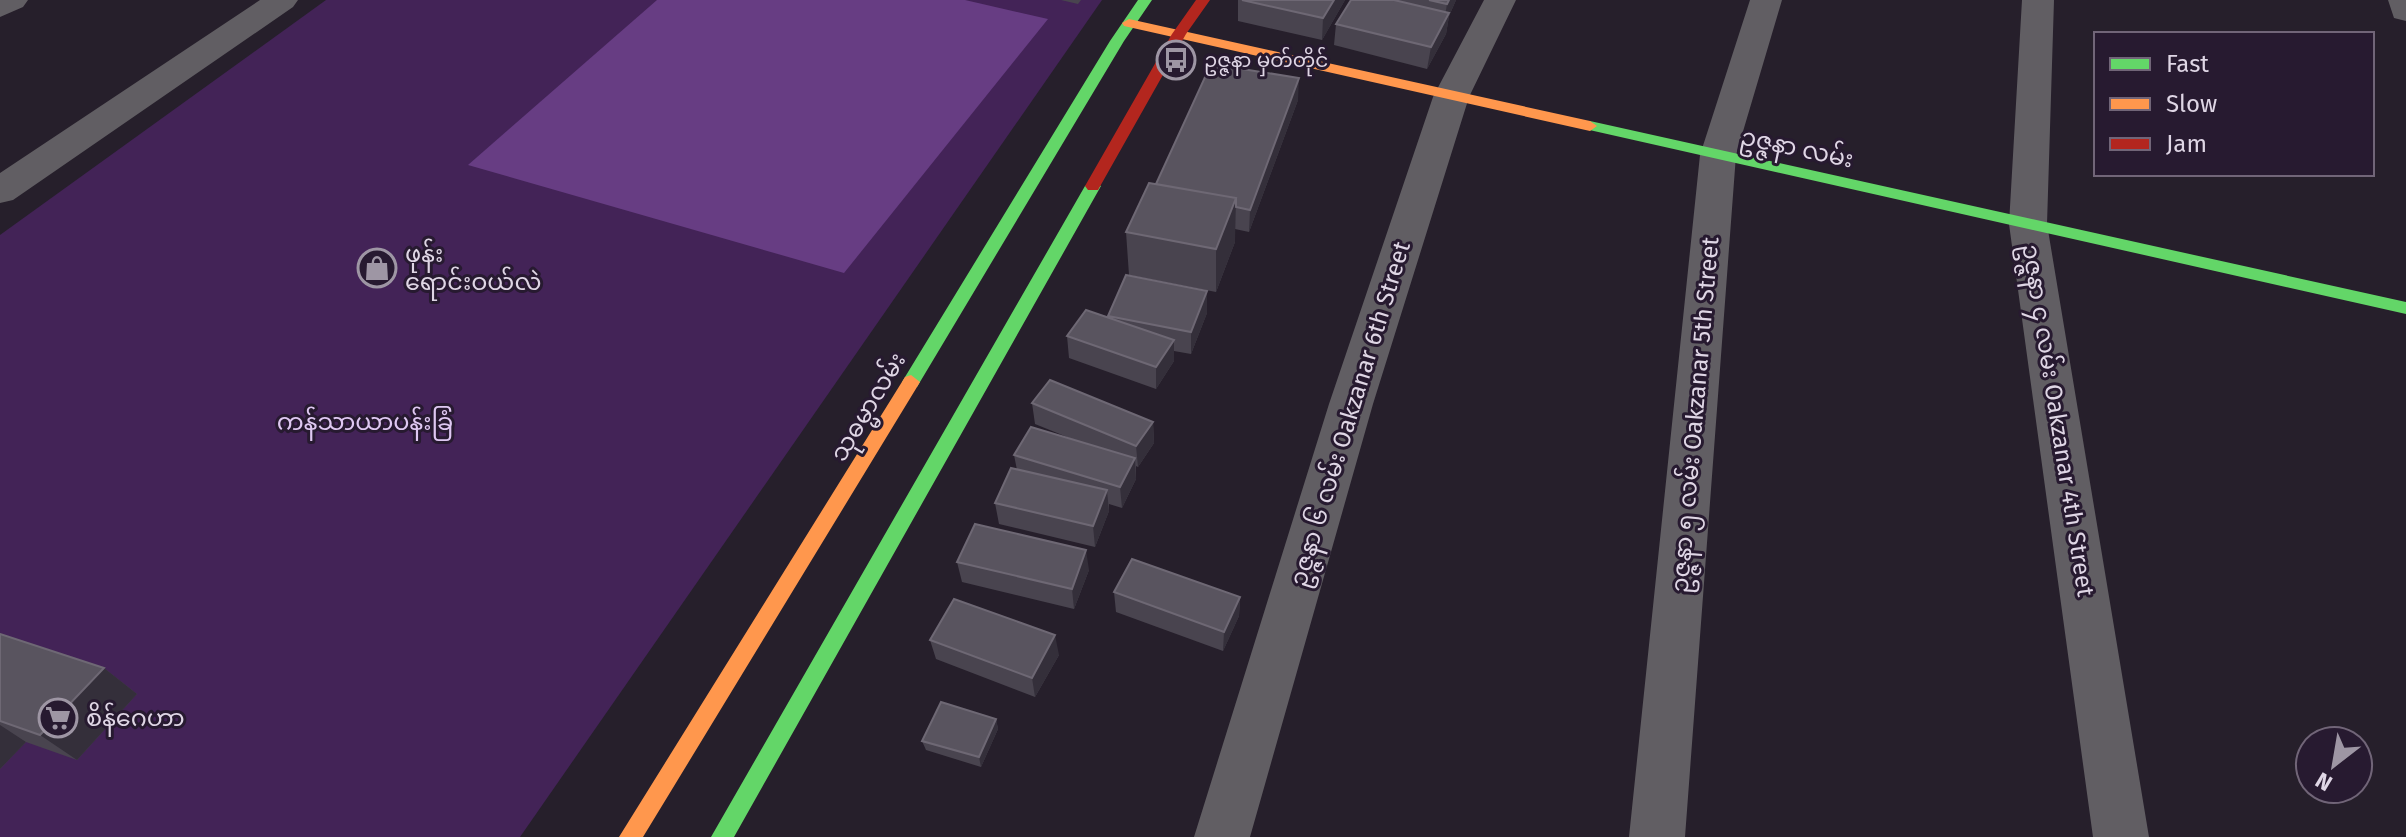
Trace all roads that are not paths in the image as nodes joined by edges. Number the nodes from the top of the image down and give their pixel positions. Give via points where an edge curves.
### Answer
1 (12, 0) edge
2 (282, 0) edge
3 (1145, 0) edge
4 (1203, 0) edge
5 (1500, 0) edge
6 (1766, 0) edge
7 (2038, 0) edge
8 (2404, 0) edge
9 (0, 7) edge
10 (2406, 11) edge
11 (1129, 23) junction
12 (1179, 34) junction
13 (1451, 97) junction
14 (1718, 155) junction
15 (0, 191) edge
16 (2028, 224) junction
17 (2406, 308) edge
18 (630, 837) edge
19 (722, 837) edge
20 (1222, 837) edge
21 (1657, 837) edge
22 (2121, 837) edge

1 - 9 street
2 - 15 street
3 - 11 main road, သုဓမ္မာလမ်း
4 - 12 main road
5 - 13 street, ဥဇ္ဇနာ ၆ လမ်း Oakzanar 6th Street
6 - 14 street, ဥဇ္ဇနာ ၅ လမ်း Oakzanar 5th Street
7 - 16 street, ဥဇ္ဇနာ ၄ လမ်း Oakzanar 4th Street
8 - 10 street
11 - 12 main road, ဥဇ္ဇနာ လမ်း
11 - 18 main road, သုဓမ္မာလမ်း
12 - 13 main road, ဥဇ္ဇနာ လမ်း
12 - 19 main road
13 - 14 main road, ဥဇ္ဇနာ လမ်း
13 - 20 street, ဥဇ္ဇနာ ၆ လမ်း Oakzanar 6th Street via 1351,404
14 - 16 main road, ဥဇ္ဇနာ လမ်း
14 - 21 street, ဥဇ္ဇနာ ၅ လမ်း Oakzanar 5th Street
16 - 17 main road, ဥဇ္ဇနာ လမ်း
16 - 22 street, ဥဇ္ဇနာ ၄ လမ်း Oakzanar 4th Street

